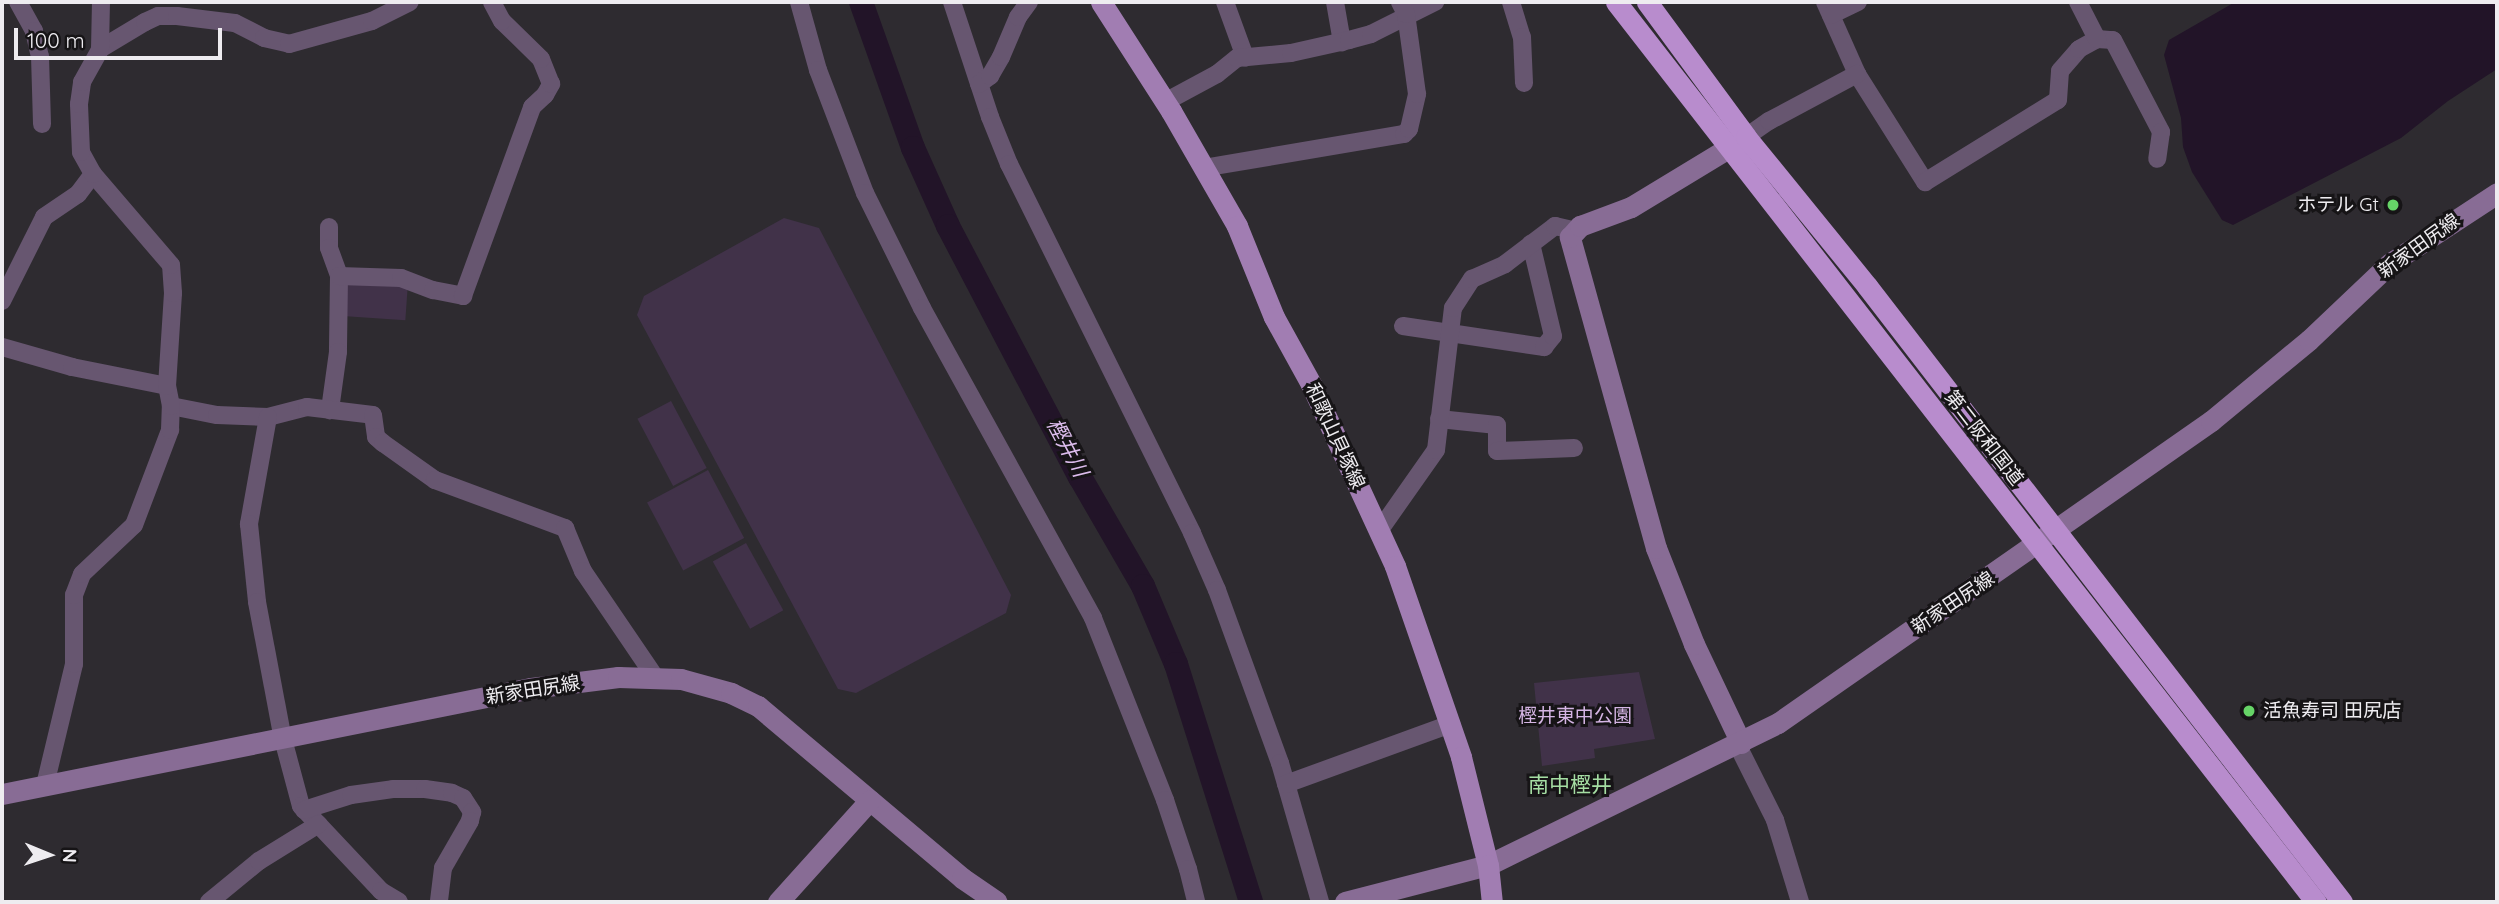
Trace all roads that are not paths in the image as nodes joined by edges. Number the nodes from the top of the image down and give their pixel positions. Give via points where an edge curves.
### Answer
1 (18, 2) edge
2 (101, 2) edge
3 (410, 2) edge
4 (492, 2) edge
5 (799, 2) edge
6 (952, 2) edge
7 (1029, 2) edge
8 (1224, 2) edge
9 (1335, 2) edge
10 (1435, 2) edge
11 (1511, 2) edge
12 (1616, 2) edge
13 (1647, 2) edge
14 (1858, 2) edge
15 (2078, 2) edge
16 (1105, 3) edge
17 (1403, 8) edge
18 (1828, 8) edge
19 (2097, 39) junction
20 (1342, 42) junction
21 (100, 48) junction
22 (1245, 57) junction
23 (1857, 74) junction
24 (1524, 83) dead end
25 (979, 84) junction
26 (1166, 102) junction
27 (41, 124) dead end
28 (1738, 142) junction
29 (2157, 159) dead end
30 (1203, 168) junction
31 (93, 174) junction
32 (2497, 193) edge
33 (329, 228) dead end
34 (1573, 230) junction
35 (1531, 244) junction
36 (339, 276) junction
37 (2, 301) edge
38 (1403, 326) dead end
39 (1448, 333) junction
40 (2, 347) edge
41 (167, 386) junction
42 (171, 406) junction
43 (330, 410) junction
44 (268, 417) junction
45 (1439, 419) junction
46 (1574, 448) dead end
47 (1379, 531) junction
48 (2056, 532) junction
49 (2037, 545) junction
50 (655, 677) junction
51 (1451, 724) junction
52 (284, 739) junction
53 (1739, 743) junction
54 (1286, 783) junction
55 (45, 785) junction
56 (2, 794) edge
57 (870, 800) junction
58 (304, 810) junction
59 (319, 824) junction
60 (1488, 865) junction
61 (209, 902) edge
62 (399, 902) edge
63 (439, 902) edge
64 (778, 902) edge
65 (998, 902) edge
66 (1196, 902) edge
67 (1320, 902) edge
68 (1345, 902) edge
69 (1492, 902) edge
70 (1800, 902) edge
71 (2316, 902) edge
72 (2342, 902) edge

1 - 27 street via 40,56
2 - 21 street
3 - 21 street via 373,21 289,44 235,23 158,16
4 - 36 street via 502,21 541,59 551,84 532,107 463,296 401,278
5 - 66 street via 818,70 865,193 922,309 1093,618 1165,800
6 - 25 street
7 - 25 street via 990,76
8 - 22 street
9 - 20 street
10 - 17 street
11 - 24 street via 1521,37
12 - 28 highway, 第二阪和国道
13 - 28 highway, 第二阪和国道
14 - 18 street
15 - 19 street
16 - 26 main road, 和歌山貝塚線
17 - 20 street via 1371,34
17 - 30 street via 1417,94 1404,134
18 - 23 street
19 - 23 street via 2060,71 2058,100 1925,182
19 - 29 street via 2113,40 2161,132
20 - 22 street
21 - 31 street via 82,82 79,104 82,157
22 - 26 street
23 - 28 street
25 - 54 street via 1009,164 1192,533 1255,688
26 - 30 main road, 和歌山貝塚線
28 - 34 main road via 1631,207
28 - 48 highway, 第二阪和国道 via 1867,286
28 - 49 highway, 第二阪和国道
30 - 47 main road, 和歌山貝塚線 via 1237,226 1274,317 1311,384
31 - 37 street via 78,194 44,217
31 - 41 street via 170,265 173,292
32 - 48 main road, 新家田尻線 via 2389,264 2253,389
33 - 36 street via 329,248
34 - 35 street via 1555,226
34 - 53 main road via 1571,248 1656,548
35 - 39 street via 1505,264 1472,279 1453,308
35 - 39 street via 1553,337 1544,347
36 - 43 street via 338,352
38 - 39 street
39 - 45 street
40 - 41 street
41 - 42 street
42 - 44 street via 217,415
42 - 55 street via 170,429 134,525 82,574 74,595 74,664
43 - 44 street via 296,408
43 - 50 street via 373,415 376,437 435,480 565,528 583,572
44 - 52 street via 248,524 257,602
45 - 46 street via 1497,425 1497,452
45 - 47 street via 1436,450
47 - 51 main road, 和歌山貝塚線
48 - 49 main road, 新家田尻線
48 - 72 highway, 第二阪和国道
49 - 53 main road, 新家田尻線 via 1778,723
49 - 71 highway, 第二阪和国道
50 - 52 main road, 新家田尻線 via 531,688
50 - 57 main road, 新家田尻線 via 707,685 758,706
51 - 54 street
51 - 60 main road, 和歌山貝塚線
52 - 55 main road, 新家田尻線
52 - 58 street
53 - 60 main road, 新家田尻線
53 - 70 street via 1775,820
54 - 67 street
55 - 56 main road, 新家田尻線
57 - 64 main road
57 - 65 main road, 新家田尻線 via 962,878
58 - 59 street
58 - 63 street via 351,795 393,789 425,789 463,798 472,812 470,821 443,868
59 - 61 street via 259,861
59 - 62 street via 382,891
60 - 68 main road, 新家田尻線
60 - 69 main road, 和歌山貝塚線

